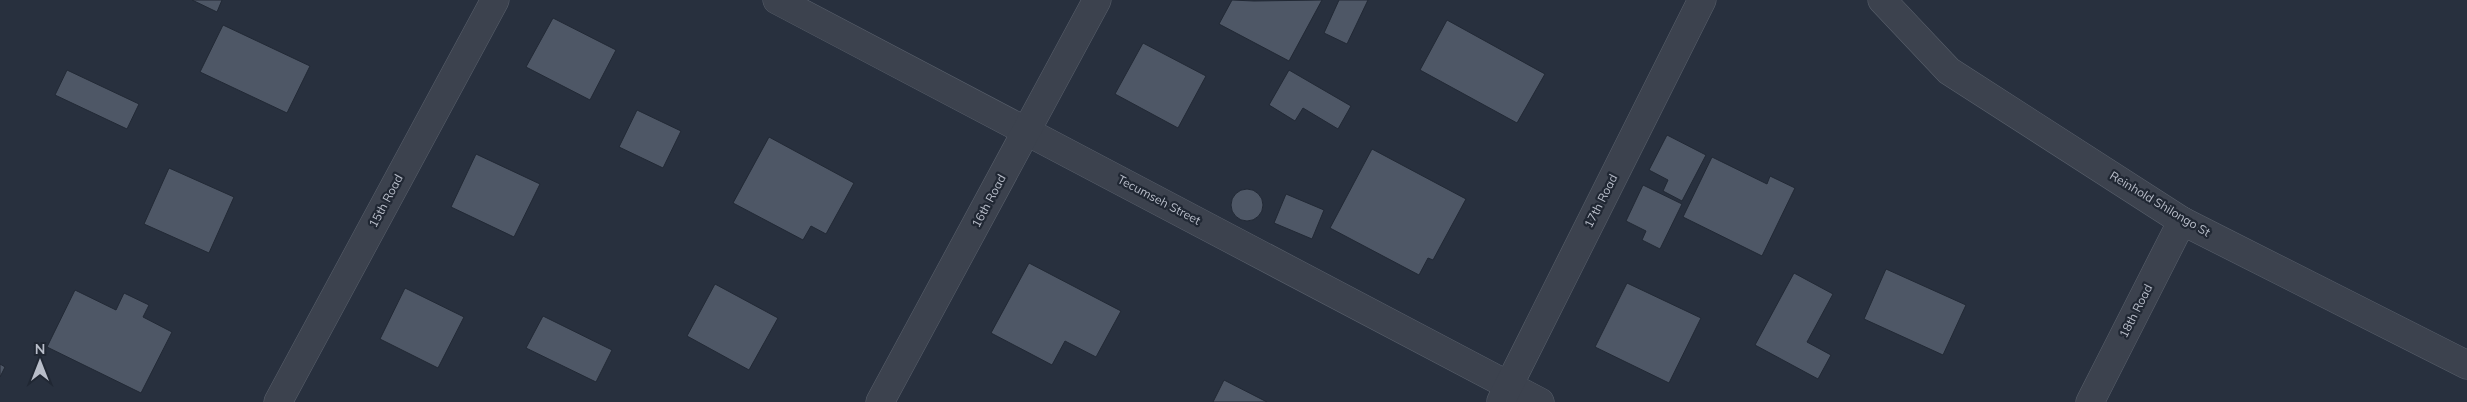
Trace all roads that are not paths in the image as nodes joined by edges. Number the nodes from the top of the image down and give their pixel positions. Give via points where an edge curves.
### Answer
1 (494, 0) edge
2 (778, 0) edge
3 (1097, 0) edge
4 (1702, 0) edge
5 (1882, 0) edge
6 (1027, 131) junction
7 (2182, 221) junction
8 (2467, 365) edge
9 (1504, 394) edge
10 (278, 402) edge
11 (880, 402) edge
12 (1540, 402) edge
13 (2090, 402) edge

1 - 10 street, 15th Road
2 - 6 street, Tecumseh Street
3 - 6 street, 16th Road
4 - 9 street, 17th Road
5 - 7 street, Reinhold Shilongo St via 1949,71
6 - 9 street, Tecumseh Street
6 - 11 street, 16th Road
7 - 8 street, Reinhold Shilongo St
7 - 13 street, 18th Road
9 - 12 street, Tecumseh Street

